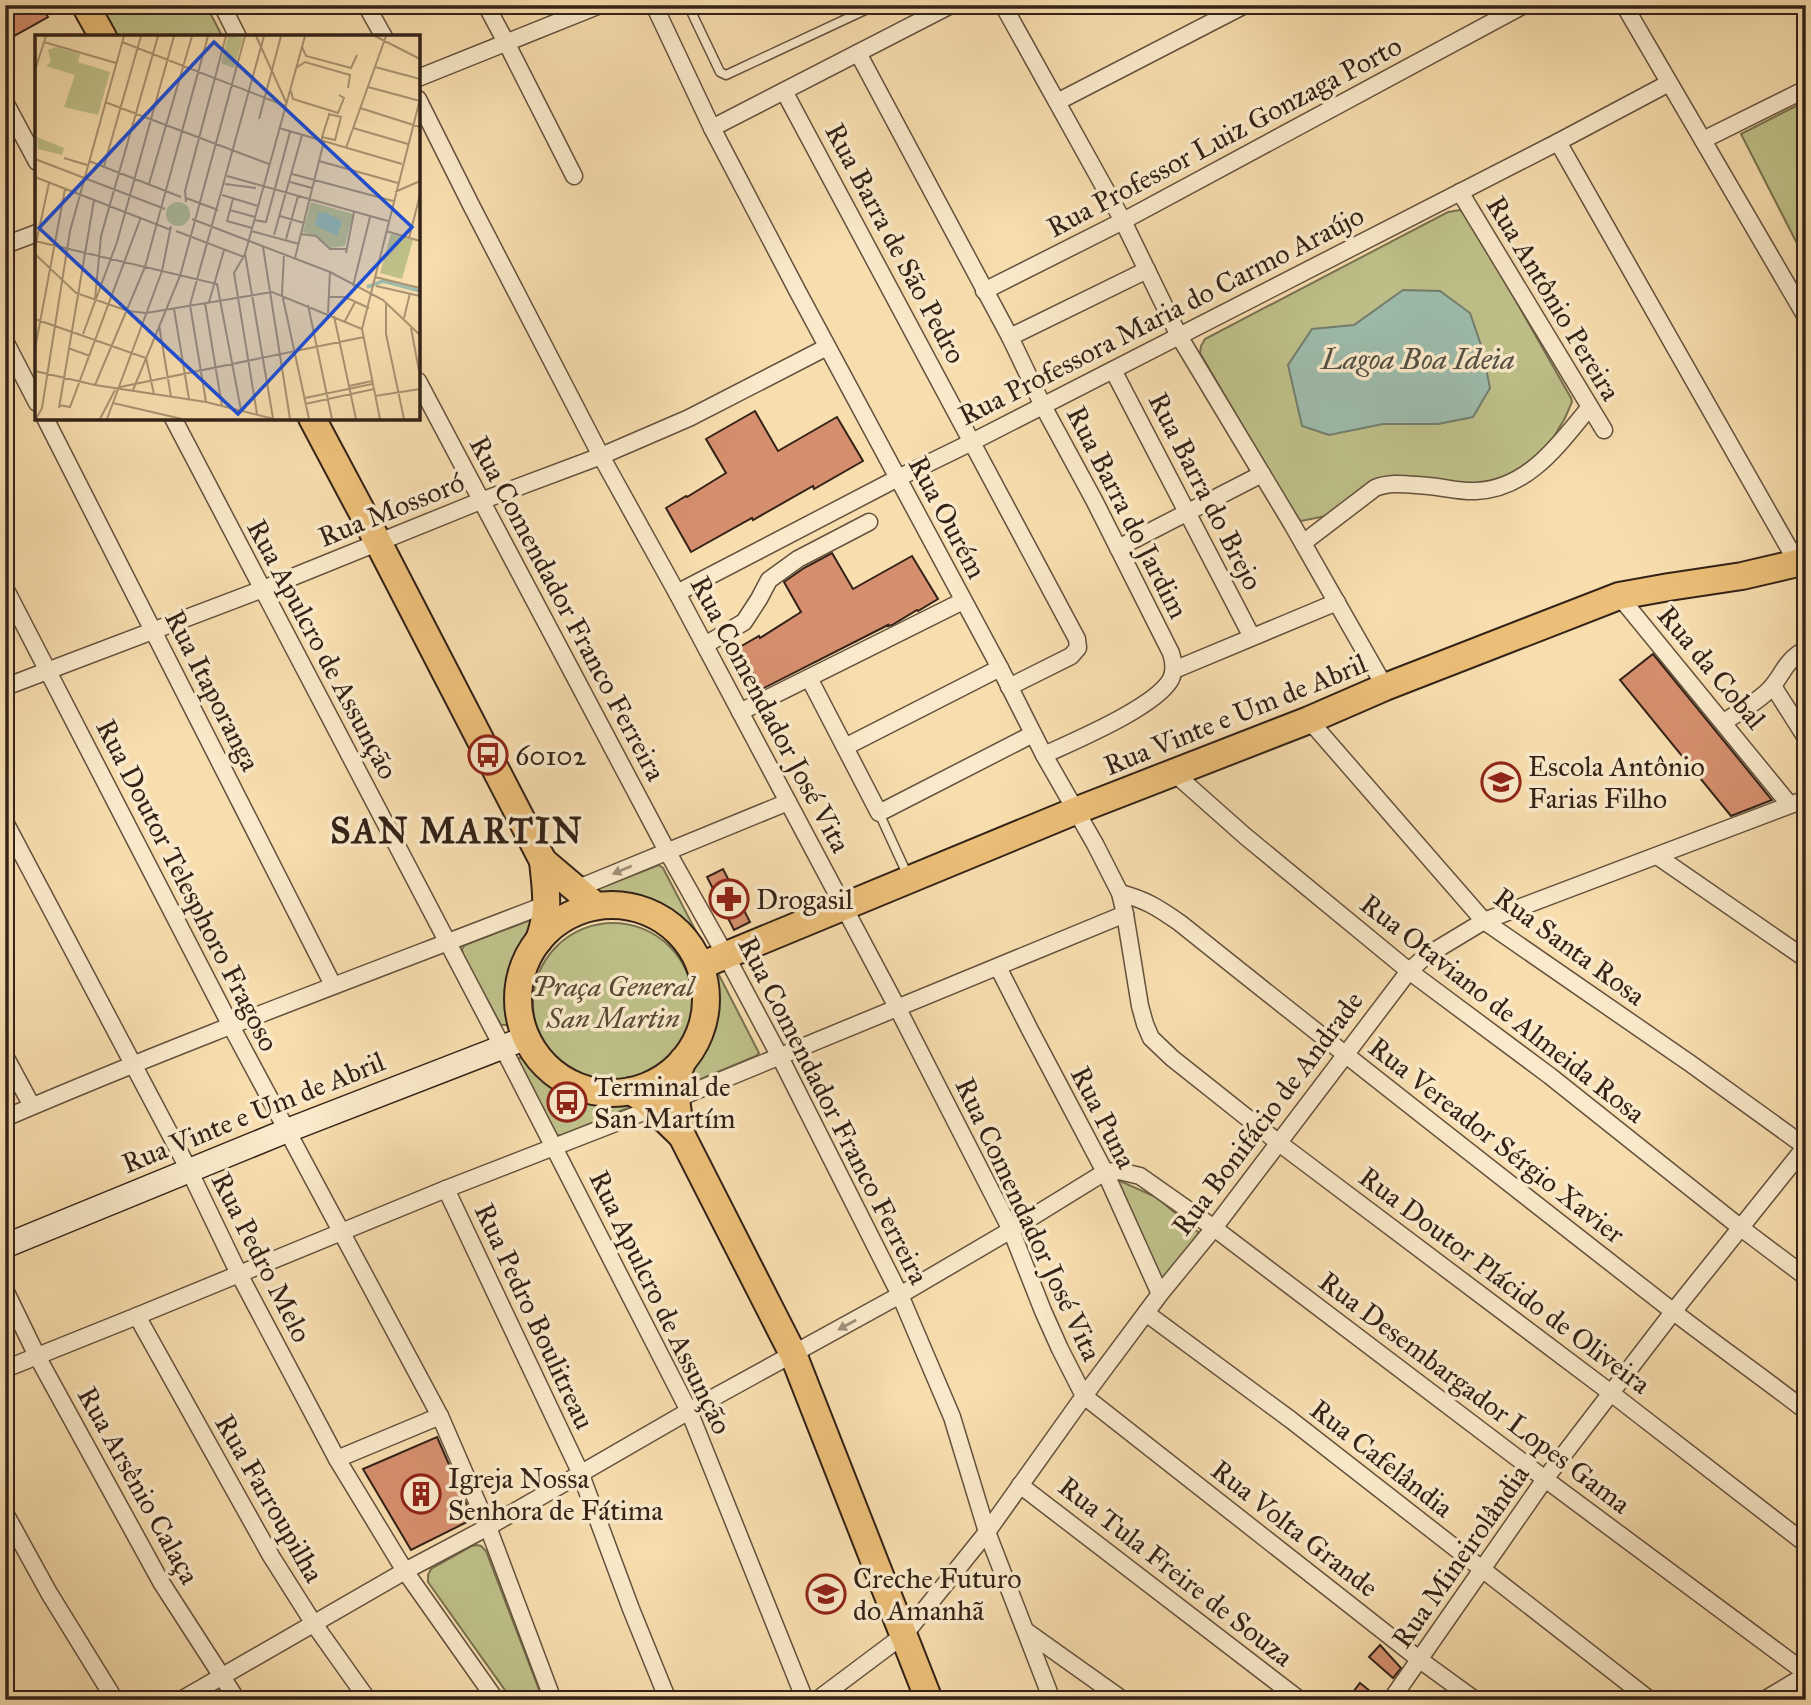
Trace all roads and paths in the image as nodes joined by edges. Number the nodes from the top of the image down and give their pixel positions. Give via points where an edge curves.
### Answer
1 (85, 5) edge
2 (222, 5) edge
3 (366, 5) edge
4 (486, 5) edge
5 (600, 5) edge
6 (654, 5) edge
7 (688, 5) edge
8 (876, 5) edge
9 (951, 5) edge
10 (1003, 5) edge
11 (1245, 5) edge
12 (1524, 5) edge
13 (1624, 5) edge
14 (102, 35) edge
15 (237, 35) edge
16 (383, 35) edge
17 (507, 44) junction
18 (858, 53) junction
19 (420, 77) edge
20 (1669, 83) junction
21 (1806, 89) edge
22 (784, 91) junction
23 (5, 102) edge
24 (1057, 102) junction
25 (420, 103) edge
26 (712, 128) junction
27 (1703, 140) junction
28 (1558, 142) junction
29 (35, 158) edge
30 (573, 176) dead end
31 (1460, 192) junction
32 (1123, 221) junction
33 (35, 234) edge
34 (5, 245) edge
35 (1147, 270) junction
36 (984, 291) junction
37 (1806, 317) edge
38 (1180, 335) junction
39 (1010, 337) junction
40 (5, 341) edge
41 (827, 347) junction
42 (1113, 370) junction
43 (420, 385) edge
44 (35, 399) edge
45 (1043, 406) junction
46 (1590, 408) junction
47 (46, 420) edge
48 (174, 420) edge
49 (313, 420) edge
50 (1604, 430) dead end
51 (972, 442) junction
52 (601, 456) junction
53 (1262, 474) junction
54 (898, 478) junction
55 (481, 501) junction
56 (1188, 513) junction
57 (869, 522) dead end
58 (378, 542) junction
59 (1303, 543) junction
60 (1118, 548) junction
61 (1802, 562) edge
62 (5, 588) edge
63 (263, 589) junction
64 (677, 593) junction
65 (1619, 596) junction
66 (963, 601) junction
67 (1337, 602) junction
68 (154, 631) junction
69 (1252, 637) junction
70 (705, 645) junction
71 (1806, 649) edge
72 (999, 668) junction
73 (1174, 670) junction
74 (48, 671) junction
75 (809, 678) junction
76 (1773, 685) junction
77 (5, 687) edge
78 (1009, 687) junction
79 (1385, 687) junction
80 (740, 712) junction
81 (1309, 720) junction
82 (1724, 722) junction
83 (1033, 734) junction
84 (1806, 738) edge
85 (845, 747) junction
86 (1044, 755) junction
87 (1174, 773) junction
88 (788, 802) junction
89 (1798, 802) edge
90 (1075, 811) junction
91 (879, 813) junction
92 (5, 822) edge
93 (667, 851) junction
94 (1657, 856) junction
95 (543, 861) junction
96 (910, 879) junction
97 (576, 889) junction
98 (1120, 893) junction
99 (547, 904) junction
100 (596, 906) junction
101 (844, 906) junction
102 (1125, 914) junction
103 (1484, 921) junction
104 (539, 940) junction
105 (447, 943) junction
106 (726, 954) junction
107 (1806, 960) edge
108 (700, 966) junction
109 (998, 967) junction
110 (1409, 971) junction
111 (333, 985) junction
112 (897, 1007) junction
113 (230, 1026) junction
114 (515, 1043) junction
115 (1345, 1055) junction
116 (5, 1056) edge
117 (780, 1057) junction
118 (1172, 1058) joint
119 (683, 1060) junction
120 (132, 1064) junction
121 (631, 1091) junction
122 (666, 1104) junction
123 (32, 1107) junction
124 (5, 1118) edge
125 (286, 1131) junction
126 (1279, 1143) junction
127 (555, 1147) junction
128 (1806, 1147) edge
129 (189, 1170) junction
130 (1104, 1172) junction
131 (446, 1189) junction
132 (1214, 1228) junction
133 (1741, 1228) junction
134 (1011, 1230) junction
135 (342, 1231) junction
136 (5, 1246) edge
137 (239, 1274) junction
138 (1806, 1277) edge
139 (5, 1290) edge
140 (1160, 1294) junction
141 (900, 1295) junction
142 (1673, 1312) junction
143 (1146, 1313) junction
144 (137, 1316) junction
145 (793, 1354) junction
146 (37, 1356) junction
147 (5, 1368) edge
148 (1611, 1393) junction
149 (1084, 1396) junction
150 (689, 1411) junction
151 (1806, 1411) edge
152 (440, 1416) junction
153 (337, 1460) junction
154 (580, 1472) junction
155 (1545, 1479) junction
156 (1020, 1485) junction
157 (5, 1513) edge
158 (488, 1527) junction
159 (988, 1532) junction
160 (1806, 1544) edge
161 (1482, 1569) junction
162 (405, 1570) junction
163 (314, 1624) junction
164 (1026, 1631) junction
165 (905, 1634) junction
166 (1420, 1660) junction
167 (1806, 1674) edge
168 (221, 1676) junction
169 (116, 1700) edge
170 (181, 1700) edge
171 (237, 1700) edge
172 (368, 1700) edge
173 (496, 1700) edge
174 (554, 1700) edge
175 (668, 1700) edge
176 (805, 1700) edge
177 (817, 1700) edge
178 (929, 1700) edge
179 (1052, 1700) edge
180 (1123, 1700) edge
181 (1300, 1700) edge
182 (1391, 1700) edge
183 (1475, 1700) edge
184 (1650, 1700) edge
185 (1764, 1700) edge

1 - 14 main road
2 - 15 street
3 - 16 street
4 - 17 street
5 - 17 street
6 - 26 street, Rua Ourém
7 - 8 lane via 720,72 726,75
9 - 18 street
10 - 24 street
11 - 24 street
12 - 32 street, Rua Professor Luiz Gonzaga Porto
13 - 20 street
17 - 19 street
17 - 30 street
18 - 22 street
18 - 36 street, Rua Barra do Jardim
20 - 27 street
20 - 28 street, Rua Professora Maria do Carmo Araújo
21 - 27 street
22 - 26 street
22 - 51 street, Rua Barra de São Pedro
23 - 29 street
24 - 32 street
25 - 52 street, Rua Comendador José Vita
26 - 41 street, Rua Ourém
27 - 37 street
28 - 31 street, Rua Professora Maria do Carmo Araújo
28 - 61 street
31 - 38 street, Rua Professora Maria do Carmo Araújo
31 - 46 street, Rua Antônio Pereira
32 - 35 street
32 - 36 street, Rua Professor Luiz Gonzaga Porto
33 - 34 street
35 - 38 street
35 - 39 street
36 - 39 street, Rua Barra do Jardim
38 - 42 street, Rua Professora Maria do Carmo Araújo
38 - 53 street
39 - 45 street, Rua Barra do Jardim
40 - 44 street
41 - 52 street, Rua Mossoró via 689,418
41 - 54 street, Rua Ourém
42 - 45 street, Rua Professora Maria do Carmo Araújo
42 - 56 street, Rua Barra do Brejo
43 - 55 street, Rua Comendador Franco Ferreira
45 - 51 street, Rua Professora Maria do Carmo Araújo
45 - 60 street, Rua Barra do Jardim
46 - 50 street, Rua Antônio Pereira
46 - 59 street via 1538,466 1510,483 1474,491 1385,485
47 - 68 street, Rua Itaporanga
48 - 63 street, Rua Apulcro de Assunção
49 - 58 main road
51 - 54 street, Rua Professora Maria do Carmo Araújo
51 - 78 street, Rua Barra de São Pedro via 1078,644 1071,656
52 - 55 street, Rua Mossoró
52 - 64 street, Rua Comendador José Vita
53 - 56 street
53 - 59 street
54 - 64 street, Rua Professora Maria do Carmo Araújo
54 - 66 street, Rua Ourém
55 - 58 street, Rua Mossoró
55 - 93 street, Rua Comendador Franco Ferreira
56 - 60 street
56 - 69 street, Rua Barra do Brejo
57 - 70 street via 797,559 769,580 744,622
58 - 63 street, Rua Mossoró
58 - 95 main road
59 - 67 street
60 - 73 street, Rua Barra do Jardim via 1171,653
61 - 65 main road, Rua Vinte e Um de Abril
62 - 74 street, Rua Doutor Telesphoro Fragoso
63 - 68 street, Rua Mossoró
63 - 105 street, Rua Apulcro de Assunção
64 - 70 street, Rua Comendador José Vita
65 - 79 main road, Rua Vinte e Um de Abril
65 - 82 street, Rua da Cobal
66 - 72 street, Rua Ourém
66 - 75 street
67 - 69 street
67 - 79 street
68 - 74 street, Rua Mossoró
68 - 111 street, Rua Itaporanga
69 - 73 street
70 - 80 street, Rua Comendador José Vita
71 - 76 street via 1786,664
72 - 78 street, Rua Ourém
72 - 85 street
73 - 86 street via 1151,700
74 - 77 street, Rua Mossoró
74 - 113 street, Rua Doutor Telesphoro Fragoso
75 - 80 street
75 - 85 street
76 - 82 street
76 - 84 street
78 - 83 street, Rua Ourém
79 - 81 main road, Rua Vinte e Um de Abril
80 - 88 street, Rua Comendador José Vita
81 - 87 main road, Rua Vinte e Um de Abril
81 - 103 street, Rua Santa Rosa
82 - 89 street, Rua da Cobal
83 - 86 street, Rua Ourém
83 - 91 street
85 - 91 street
86 - 90 street, Rua Ourém
87 - 90 main road, Rua Vinte e Um de Abril
87 - 110 street, Rua Otaviano de Almeida Rosa
88 - 93 street
88 - 101 street, Rua Comendador José Vita
89 - 94 street, Rua Bonifácio de Andrade
90 - 96 main road, Rua Vinte e Um de Abril
90 - 98 street, Rua Ourém
91 - 96 lane
92 - 120 street, Rua Pedro Melo
93 -> 97 street
93 - 106 street, Rua Comendador Franco Ferreira
94 - 103 street, Rua Bonifácio de Andrade
94 - 107 street
95 - 97 main road
95 - 99 main road
96 - 101 main road, Rua Vinte e Um de Abril
97 - 100 main road
98 - 102 street, Rua Ourém
98 - 115 street, Rua Vereador Sérgio Xavier via 1143,899 1180,923
99 - 104 main road
99 - 105 street
100 - 104 main road via 565,918
100 - 108 main road via 618,905 659,917 677,930
101 - 106 main road, Rua Vinte e Um de Abril
101 - 112 street, Rua Comendador José Vita
102 - 109 street
102 - 118 street, Rua Ourém via 1144,1024
103 - 110 street, Rua Bonifácio de Andrade
103 - 128 street, Rua Santa Rosa
104 - 114 main road via 520,977
105 - 111 street
105 - 114 street, Rua Apulcro de Assunção
106 - 108 main road, Rua Vinte e Um de Abril
106 - 117 street, Rua Comendador Franco Ferreira
108 - 119 main road via 705,1009 700,1030
109 - 112 street
109 - 130 street, Rua Puna
110 - 115 street, Rua Bonifácio de Andrade
110 - 133 street, Rua Otaviano de Almeida Rosa
111 - 113 street
112 - 117 street
112 - 134 street, Rua Comendador José Vita
113 - 120 street
113 - 125 street, Rua Doutor Telesphoro Fragoso
114 - 121 main road via 569,1084 589,1091
114 - 125 street, Rua Vinte e Um de Abril
114 - 127 street, Rua Apulcro de Assunção
115 - 126 street, Rua Bonifácio de Andrade
115 - 142 street, Rua Vereador Sérgio Xavier
116 - 123 street
117 - 122 street
117 - 141 street, Rua Comendador Franco Ferreira
118 - 126 street, Rua Doutor Plácido de Oliveira
119 - 121 main road via 659,1080
119 - 122 main road
120 - 123 street
120 - 129 street, Rua Pedro Melo
121 - 122 main road via 645,1100
122 - 127 street
122 - 145 main road
123 - 124 street
125 - 129 street, Rua Vinte e Um de Abril
125 - 135 street, Rua Doutor Telesphoro Fragoso
126 - 132 street, Rua Bonifácio de Andrade
126 - 148 street, Rua Doutor Plácido de Oliveira
127 - 131 street
127 - 150 street, Rua Apulcro de Assunção
128 - 133 street, Rua Mineirolândia
129 - 136 street, Rua Vinte e Um de Abril
129 - 137 street, Rua Pedro Melo
130 - 132 street, Rua Desembargador Lopes Gama via 1140,1176
130 - 134 street
130 - 140 street, Rua Puna
131 - 135 street
131 - 154 street, Rua Pedro Boulitreau
132 - 140 street, Rua Bonifácio de Andrade
132 - 155 street, Rua Desembargador Lopes Gama
133 - 138 street, Rua Otaviano de Almeida Rosa
133 - 142 street, Rua Mineirolândia
134 - 141 street
134 - 149 street, Rua Comendador José Vita via 1042,1311
135 - 137 street
135 - 152 street, Rua Doutor Telesphoro Fragoso
137 - 144 street
137 - 153 street, Rua Pedro Melo
139 - 146 street, Rua Arsênio Calaça
140 - 143 street, Rua Bonifácio de Andrade
141 -> 145 street
141 - 159 street, Rua Comendador Franco Ferreira via 952,1417
142 - 148 street, Rua Mineirolândia
142 - 151 street, Rua Vereador Sérgio Xavier
143 - 149 street, Rua Bonifácio de Andrade
143 - 161 street, Rua Cafelândia
144 - 146 street
144 - 163 street, Rua Farroupilha
145 - 150 street
145 - 165 main road
146 - 147 street
146 - 168 street, Rua Arsênio Calaça via 161,1582
148 - 155 street, Rua Mineirolândia
148 - 160 street, Rua Doutor Plácido de Oliveira
149 - 156 street, Rua Bonifácio de Andrade
149 - 166 street, Rua Volta Grande
150 - 154 street
150 - 176 street, Rua Apulcro de Assunção
152 - 153 street
152 - 158 street, Rua Doutor Telesphoro Fragoso
153 - 162 street, Rua Pedro Melo
154 - 158 street
154 - 175 street, Rua Pedro Boulitreau
155 - 161 street, Rua Mineirolândia
155 - 167 street, Rua Desembargador Lopes Gama
156 - 159 street, Rua Bonifácio de Andrade
156 - 181 street, Rua Tula Freire de Souza
157 - 169 street
158 - 162 street
158 - 174 street, Rua Doutor Telesphoro Fragoso
159 - 164 street, Rua Comendador Franco Ferreira
159 - 165 street, Rua Bonifácio de Andrade
161 - 166 street, Rua Mineirolândia
161 - 184 street, Rua Cafelândia
162 - 163 street
162 - 173 street, Rua Pedro Melo
163 - 168 street
163 - 172 street, Rua Farroupilha
164 - 179 street, Rua Comendador Franco Ferreira
164 - 180 street
165 - 177 street, Rua Bonifácio de Andrade
165 - 178 main road
166 - 182 street, Rua Mineirolândia
166 - 183 street, Rua Volta Grande
167 - 185 street
168 - 170 street
168 - 171 street, Rua Arsênio Calaça

